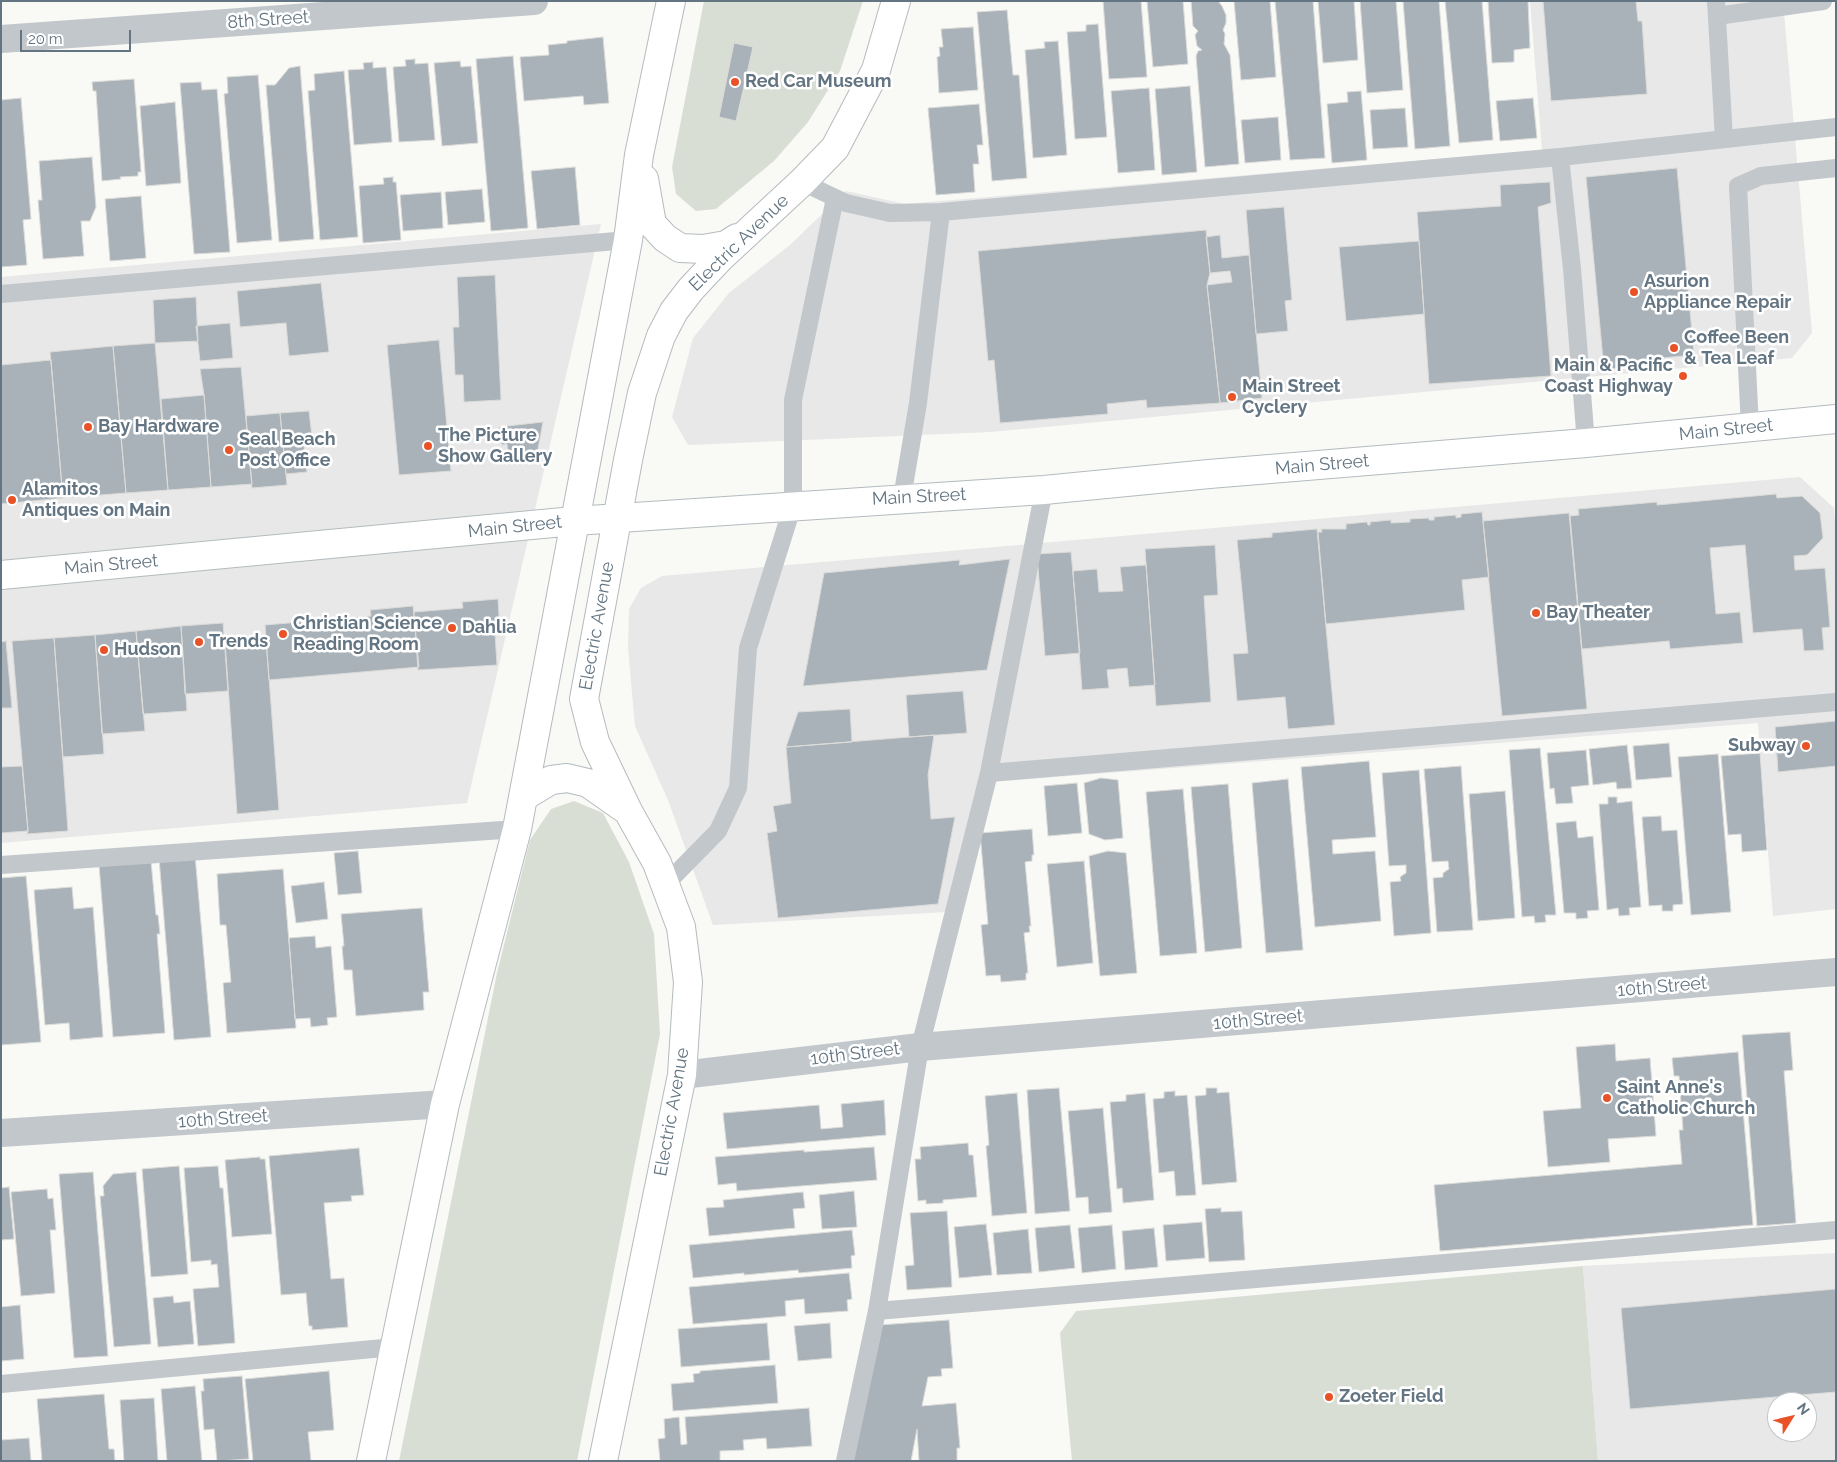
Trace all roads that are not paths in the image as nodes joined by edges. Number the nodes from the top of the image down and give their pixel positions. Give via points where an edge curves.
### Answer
1 (534, 1) edge
2 (671, 1) edge
3 (896, 1) edge
4 (1823, 1) edge
5 (1717, 9) edge
6 (1, 39) edge
7 (1836, 126) edge
8 (1724, 139) junction
9 (639, 155) junction
10 (1560, 157) junction
11 (1836, 168) edge
12 (802, 182) junction
13 (834, 198) junction
14 (941, 212) junction
15 (749, 230) junction
16 (628, 240) junction
17 (1, 294) edge
18 (1836, 419) edge
19 (1750, 427) junction
20 (1586, 443) junction
21 (1044, 490) junction
22 (902, 498) junction
23 (793, 505) junction
24 (617, 518) junction
25 (574, 521) junction
26 (1, 575) edge
27 (1836, 702) edge
28 (989, 773) junction
29 (523, 797) junction
30 (628, 811) junction
31 (517, 829) junction
32 (1, 865) edge
33 (665, 885) junction
34 (1836, 972) edge
35 (920, 1047) junction
36 (682, 1075) junction
37 (444, 1104) junction
38 (1, 1132) edge
39 (1836, 1230) edge
40 (877, 1311) junction
41 (394, 1347) junction
42 (1, 1384) edge
43 (371, 1461) edge
44 (603, 1461) edge
45 (845, 1461) edge

1 - 6 street, 8th Street
2 - 9 main road
3 - 12 main road, Electric Avenue via 876,70 835,148
4 - 5 lane
5 - 8 lane
7 - 8 lane
8 - 10 lane
9 - 15 main road via 652,224 665,238 680,248 704,249 726,245
9 - 16 main road
10 - 14 lane
10 - 20 lane
11 - 19 lane via 1761,176 1738,186
12 - 13 lane
12 - 15 main road, Electric Avenue
13 - 14 lane via 890,213
13 - 23 lane via 794,400
14 - 22 lane via 918,403
15 - 24 main road, Electric Avenue via 691,289 661,336 642,392
16 - 17 lane
16 - 25 main road
18 - 19 main road, Main Street
19 - 20 main road, Main Street
20 - 21 main road, Main Street
21 - 22 main road, Main Street
21 - 28 lane
22 - 23 main road, Main Street
23 - 24 main road, Main Street
23 - 33 lane via 748,648 738,788 718,831
24 - 25 main road, Main Street
24 - 30 main road, Electric Avenue via 584,699 595,742
25 - 26 main road, Main Street
25 - 29 main road
27 - 28 lane
28 - 35 lane
29 - 30 main road via 551,780 567,778 588,782
29 - 31 main road
30 - 33 main road, Electric Avenue via 657,863
31 - 32 lane
31 - 37 main road
33 - 36 main road, Electric Avenue via 681,927 688,982
34 - 35 street, 10th Street
35 - 36 street, 10th Street
35 - 40 lane
36 - 44 main road, Electric Avenue
37 - 38 street, 10th Street
37 - 41 main road
39 - 40 lane
40 - 45 lane
41 - 42 lane
41 - 43 main road

